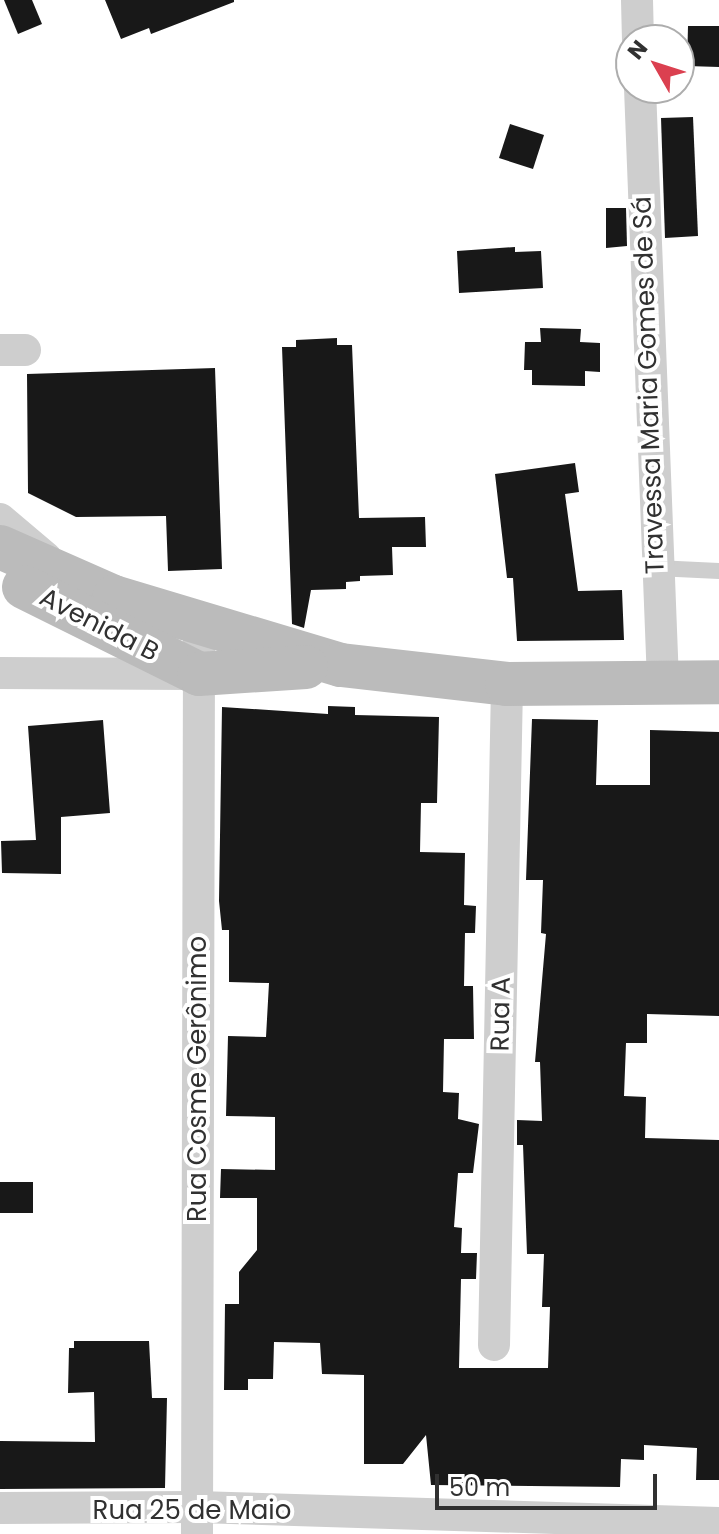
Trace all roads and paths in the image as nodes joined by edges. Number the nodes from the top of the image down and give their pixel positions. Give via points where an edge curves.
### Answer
1 (637, 0) edge
2 (638, 24) edge
3 (640, 104) edge
4 (0, 519) edge
5 (0, 547) edge
6 (655, 568) junction
7 (719, 571) edge
8 (0, 574) edge
9 (70, 580) junction
10 (199, 624) junction
11 (341, 665) junction
12 (0, 673) edge
13 (199, 674) junction
14 (663, 681) junction
15 (719, 682) edge
16 (507, 684) junction
17 (494, 1345) dead end
18 (0, 1508) edge
19 (197, 1521) edge
20 (719, 1523) edge
21 (645, 1529) edge

1 - 2 street
3 - 6 street, Travessa Maria Gomes de Sá
4 - 9 street
5 - 9 street, Avenida B
6 - 7 lane
6 - 14 street, Travessa Maria Gomes de Sá
8 - 13 street, Avenida B
9 - 10 street, Avenida B
10 - 11 street, Avenida B
10 - 13 street, Rua Cosme Gerônimo
11 - 13 street
11 - 16 street
12 - 13 street
13 - 19 street, Rua Cosme Gerônimo
14 - 15 street
14 - 16 street
16 - 17 street, Rua A
18 - 19 street, Rua 25 de Maio
19 - 21 street, Rua 25 de Maio
20 - 21 street, Rua 25 de Maio

